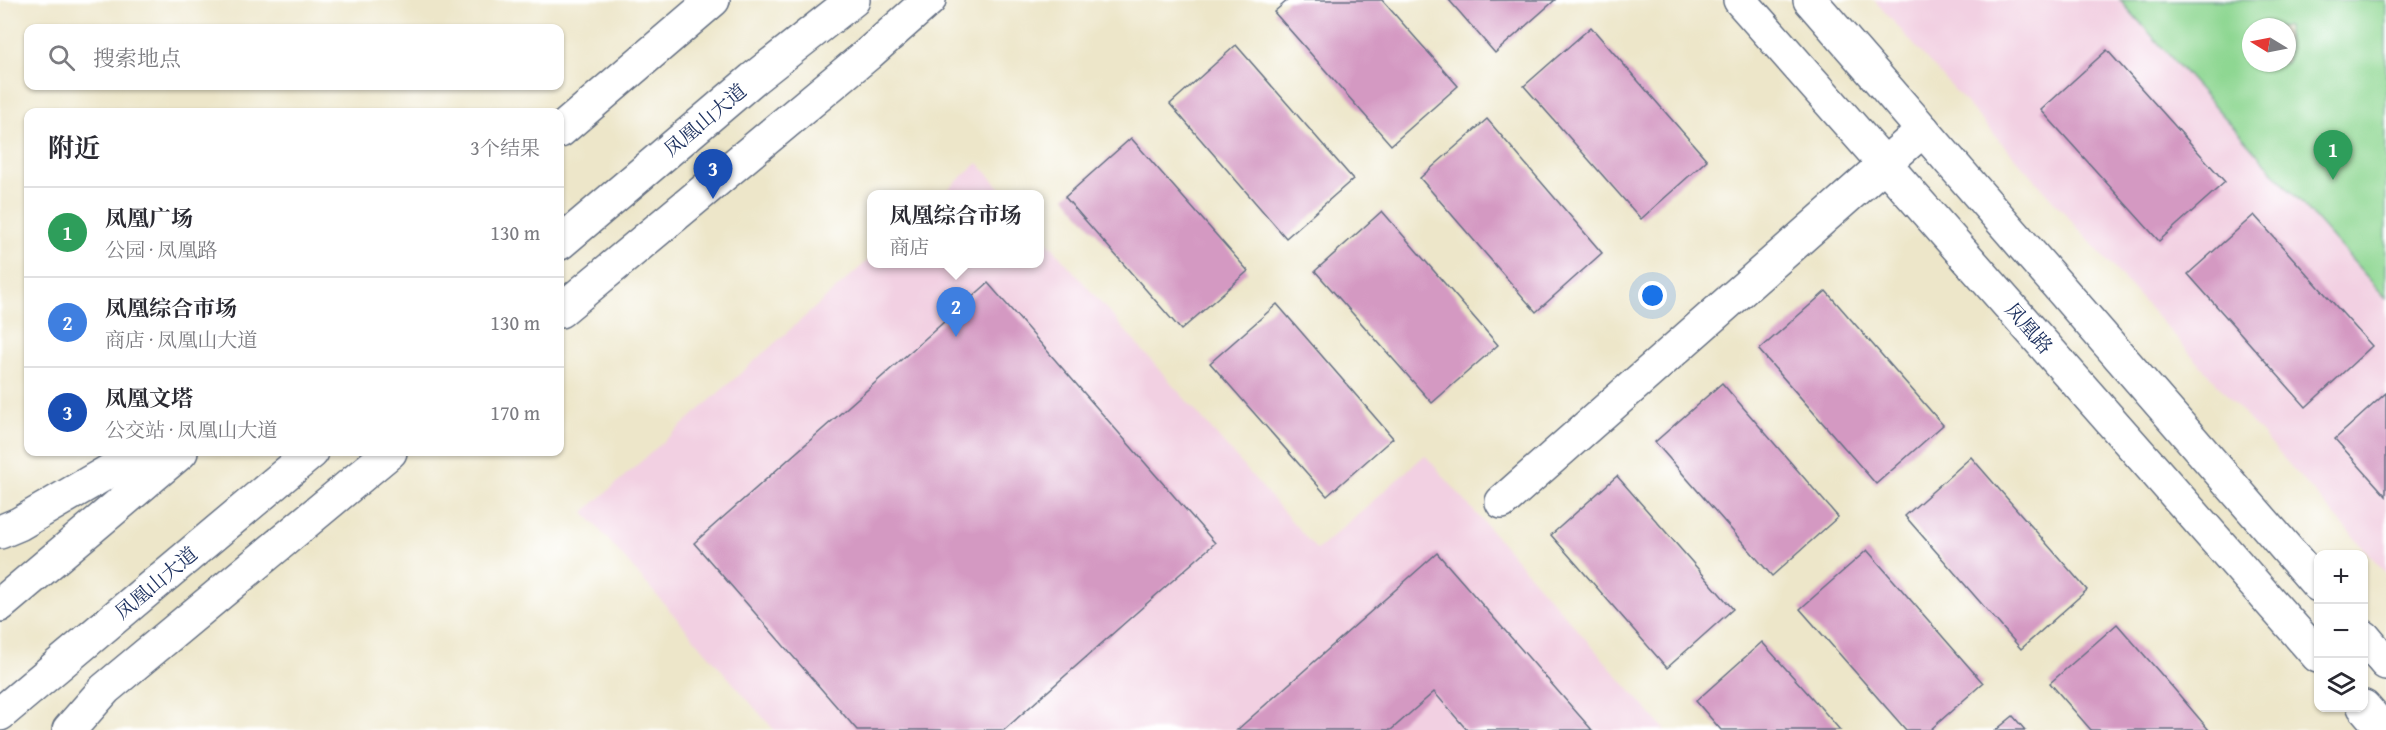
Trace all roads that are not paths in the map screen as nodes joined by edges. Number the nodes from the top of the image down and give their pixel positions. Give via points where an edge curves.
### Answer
1 (713, 0) edge
2 (854, 0) edge
3 (929, 0) edge
4 (1740, 0) edge
5 (1810, 0) edge
6 (564, 128) edge
7 (1923, 130) junction
8 (1884, 164) junction
9 (564, 240) edge
10 (564, 307) edge
11 (135, 456) edge
12 (176, 456) edge
13 (307, 456) edge
14 (385, 456) edge
15 (1502, 502) dead end
16 (0, 532) edge
17 (2314, 579) edge
18 (0, 605) edge
19 (2368, 642) edge
20 (2314, 650) edge
21 (2386, 663) edge
22 (2368, 712) edge
23 (0, 714) edge
24 (69, 730) edge
25 (2384, 730) edge

1 - 6 main road
2 - 9 main road, 凤凰山大道
3 - 10 main road
4 - 8 main road, 凤凰路
5 - 7 main road
7 - 8 main road
7 - 17 main road
8 - 15 main road
8 - 20 main road, 凤凰路
11 - 16 main road
12 - 18 main road
13 - 23 main road, 凤凰山大道
14 - 24 main road via 105,688
19 - 21 main road
22 - 25 main road

